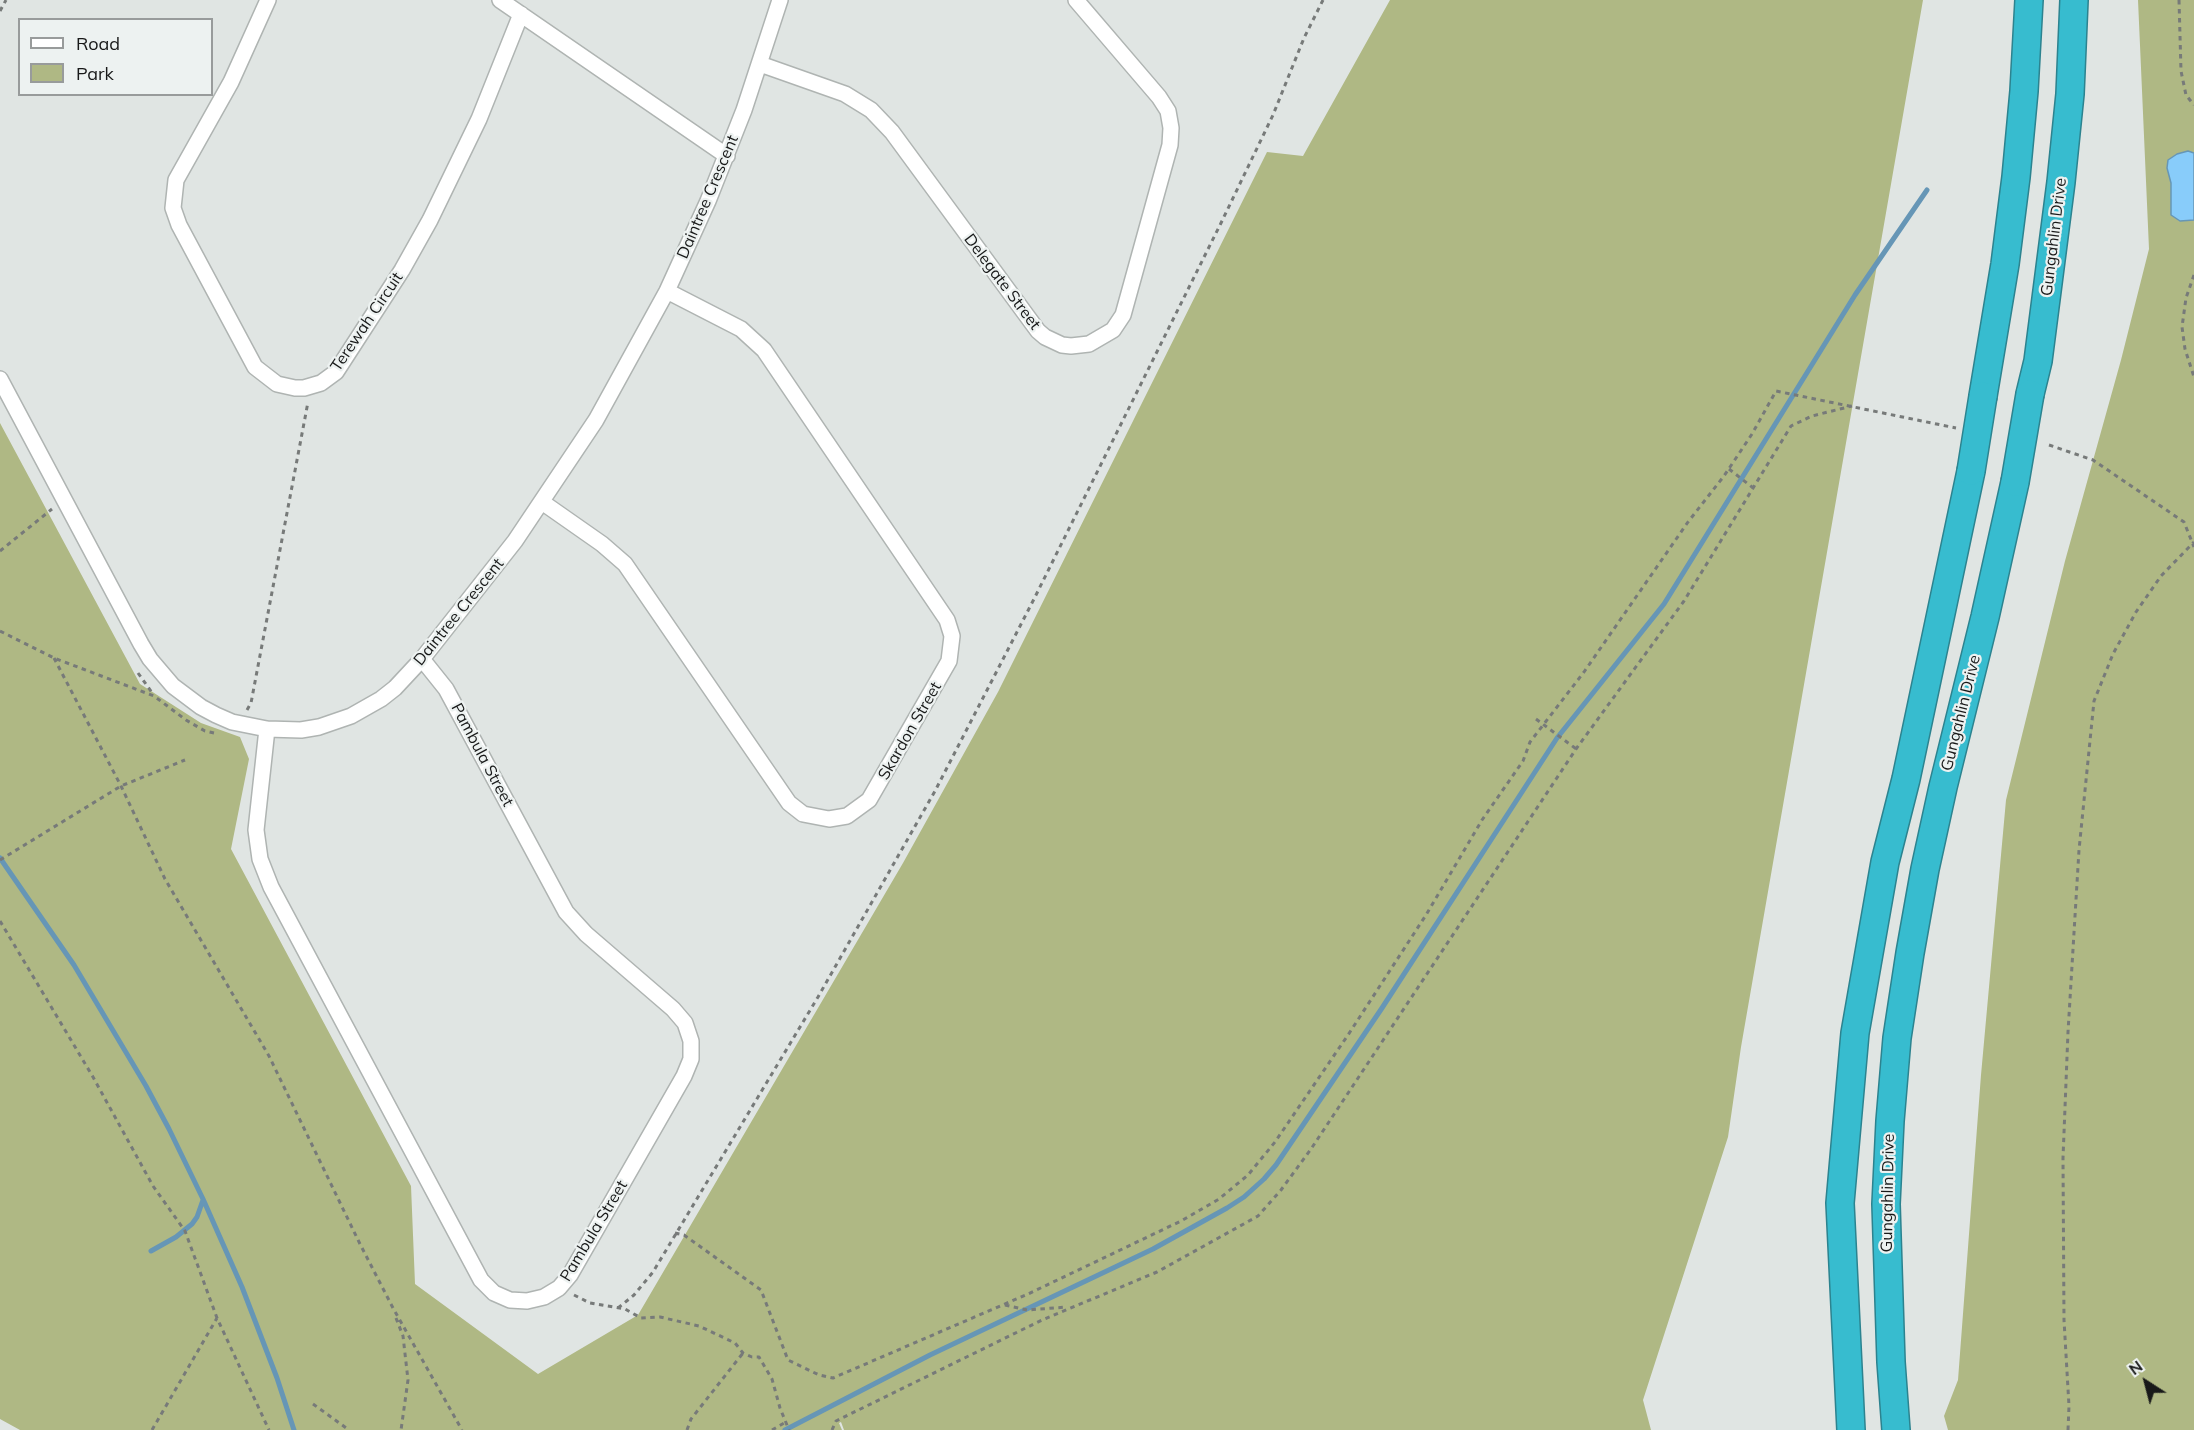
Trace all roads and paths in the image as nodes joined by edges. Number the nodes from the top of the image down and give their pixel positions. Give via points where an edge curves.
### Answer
1 (6, 0) edge
2 (268, 0) edge
3 (500, 0) edge
4 (780, 0) edge
5 (1076, 0) edge
6 (1323, 0) edge
7 (2029, 0) edge
8 (2074, 0) edge
9 (2179, 0) edge
10 (0, 11) edge
11 (520, 14) junction
12 (760, 64) junction
13 (2194, 105) edge
14 (727, 156) junction
15 (2194, 275) edge
16 (667, 291) junction
17 (2194, 377) edge
18 (0, 379) edge
19 (311, 386) junction
20 (1853, 406) junction
21 (1966, 430) dead end
22 (2049, 445) dead end
23 (1729, 469) junction
24 (1752, 487) junction
25 (66, 502) junction
26 (542, 502) junction
27 (2193, 544) edge
28 (0, 551) edge
29 (0, 631) edge
30 (54, 658) junction
31 (422, 659) junction
32 (240, 711) dead end
33 (1536, 719) dead end
34 (1543, 725) junction
35 (267, 729) junction
36 (215, 734) dead end
37 (1577, 750) junction
38 (185, 760) dead end
39 (121, 786) junction
40 (0, 860) edge
41 (0, 921) edge
42 (675, 1233) junction
43 (1888, 1287) junction
44 (559, 1288) junction
45 (1003, 1304) junction
46 (1071, 1307) junction
47 (393, 1308) junction
48 (618, 1308) junction
49 (217, 1318) junction
50 (743, 1353) junction
51 (313, 1404) dead end
52 (786, 1422) junction
53 (152, 1430) edge
54 (268, 1430) edge
55 (349, 1430) edge
56 (401, 1430) edge
57 (462, 1430) edge
58 (687, 1430) edge
59 (772, 1430) edge
60 (789, 1430) edge
61 (832, 1430) edge
62 (1851, 1430) edge
63 (1896, 1430) edge
64 (1911, 1430) edge
65 (2068, 1430) edge

1 - 10 path
2 - 19 street via 231,82 176,180 173,208 255,368 277,384
3 - 11 street
4 - 12 street, Daintree Crescent
5 - 12 street, Delegate Street via 1159,97 1172,128 1124,315 1113,330 1089,344 1062,345 1038,331 892,132 871,110 846,94
6 - 42 path via 1216,234 935,791 818,997
7 - 62 highway, bridge via 2016,177 1971,471 1885,862 1855,1033 1840,1203
8 - 43 highway, Gungahlin Drive, bridge via 2070,94 2038,361 1986,617 1943,786 1897,1038 1886,1204
9 - 13 path via 2181,71 2186,95
11 - 14 street
11 - 19 street, Terewah Circuit via 479,119 419,240 342,365 329,378
12 - 14 street, Daintree Crescent
14 - 16 street, Daintree Crescent
15 - 17 path via 2182,327 2184,349
16 - 26 street, Daintree Crescent via 601,412
16 - 26 street, Skardon Street via 741,329 765,350 947,620 952,636 949,661 869,800 847,816 829,819 803,814 789,803 626,564
18 - 25 street, Daintree Crescent
19 - 32 path via 250,703 245,713
20 - 21 path
20 - 23 path via 1776,391
20 - 24 path via 1812,416 1791,426
22 - 27 path via 2093,460 2184,522
23 - 24 path
23 - 34 path
24 - 37 path via 1684,601
25 - 28 path via 50,510
25 - 35 street, Daintree Crescent via 141,644 161,673 201,707 232,722
26 - 31 street, Daintree Crescent via 487,579
27 - 65 path via 2161,576 2136,612 2094,701 2079,850 2063,1158
29 - 30 path
30 - 36 path via 154,696 186,720
30 - 39 path
31 - 35 street, Daintree Crescent via 395,688 351,716 310,728
31 - 44 street, Pambula Street via 446,689 566,912 673,1009 685,1023 691,1041 691,1059 684,1076
33 - 34 path
34 - 37 path
34 - 45 path via 1348,1035 1248,1175 1219,1199 1181,1221
35 - 44 street, Pambula Street via 256,830 260,860 271,887 481,1280 494,1293 519,1301 536,1300
37 - 46 path via 1311,1149 1258,1216 1157,1272
38 - 39 path
39 - 40 path
39 - 47 path via 165,879 269,1056
41 - 49 path via 153,1186 185,1231
42 - 45 path via 684,1235 761,1290 788,1360 819,1375 833,1378 858,1369
42 - 48 path via 653,1272
43 - 63 highway, Gungahlin Drive
43 - 64 highway
44 - 48 path via 590,1303
45 - 46 path via 1027,1310
46 - 61 path via 836,1421
47 - 56 path via 403,1336 408,1380
47 - 57 path
48 - 50 path via 641,1318 660,1317 699,1326 735,1343
49 - 53 path
49 - 54 path
50 - 52 path via 759,1357 772,1379
50 - 58 path via 691,1419
51 - 55 path
52 - 59 path
52 - 60 path

